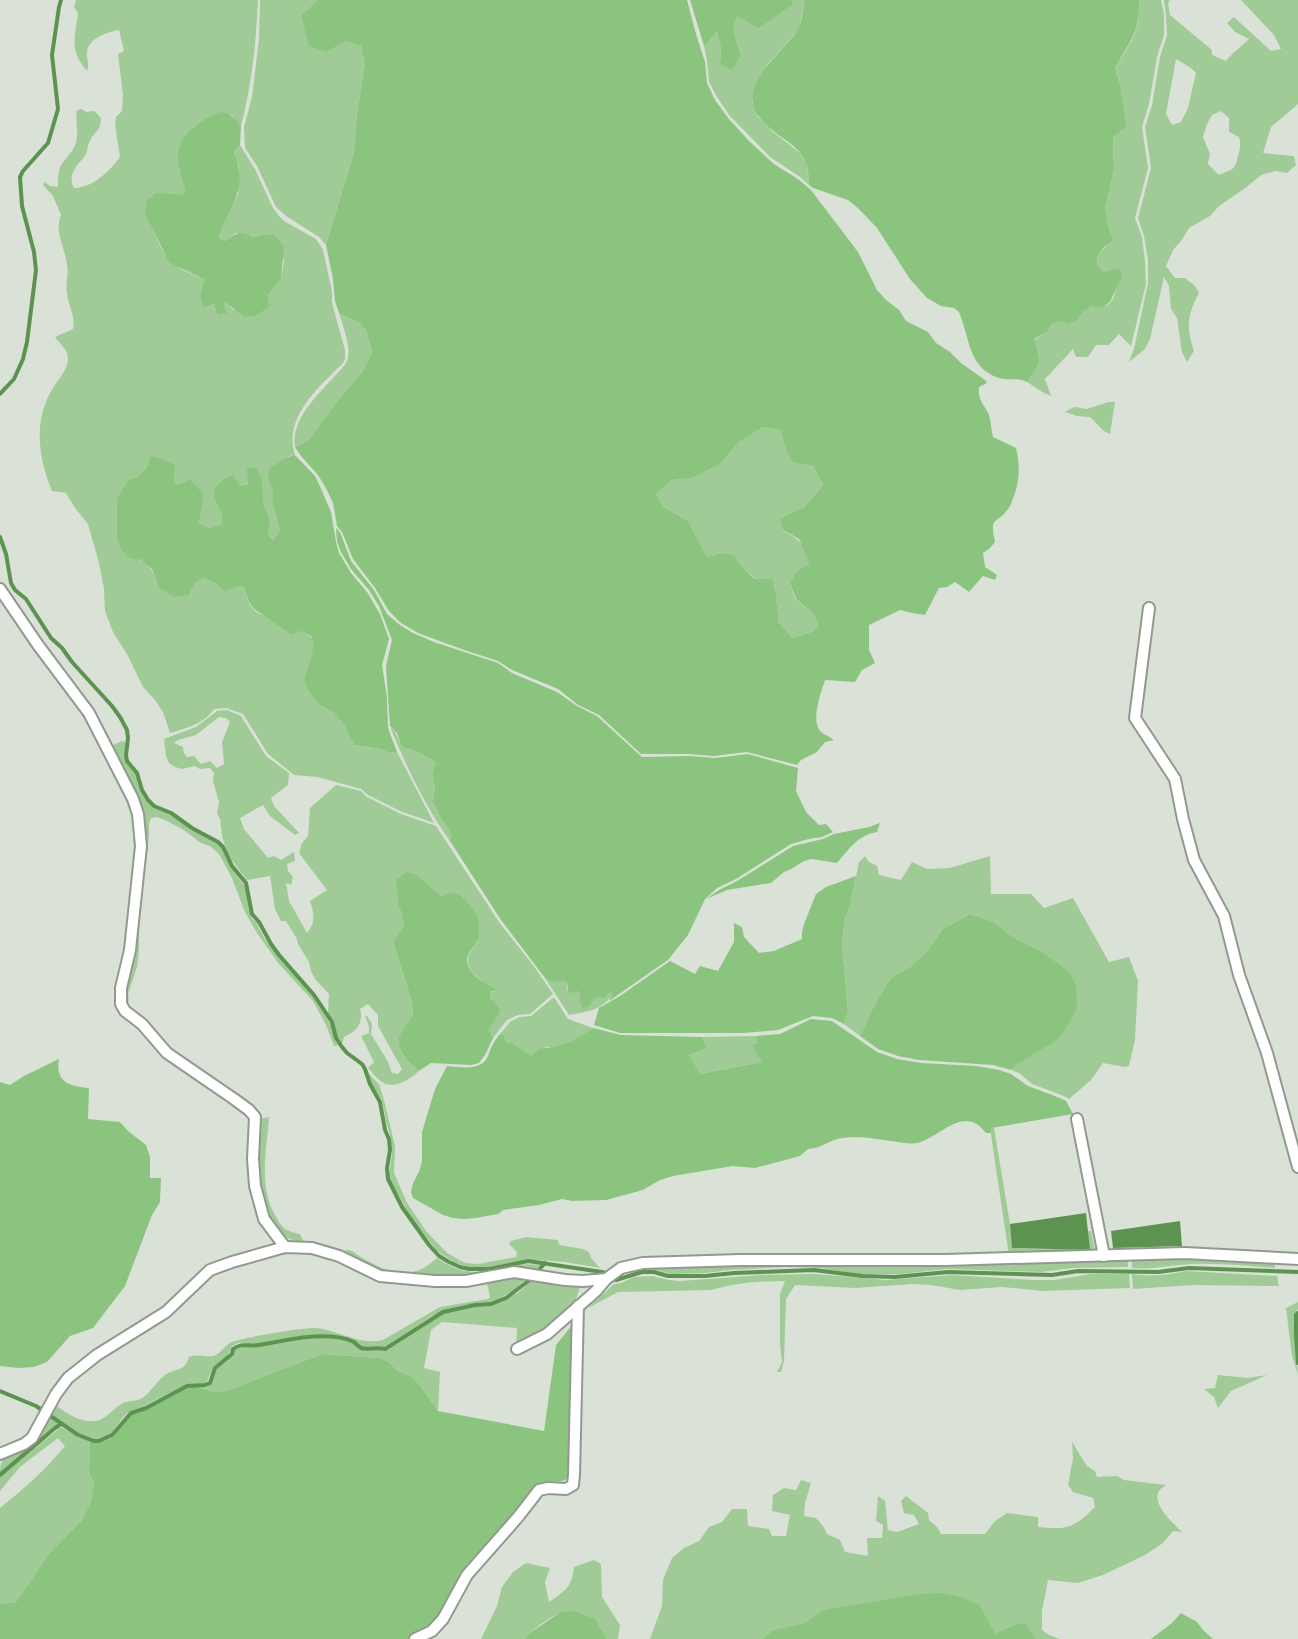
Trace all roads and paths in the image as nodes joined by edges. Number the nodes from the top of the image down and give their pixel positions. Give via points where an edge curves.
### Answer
1 (0, 589) edge
2 (1149, 608) dead end
3 (1077, 1119) dead end
4 (1298, 1167) edge
5 (285, 1247) junction
6 (1104, 1256) junction
7 (1298, 1259) edge
8 (606, 1279) junction
9 (578, 1306) junction
10 (517, 1349) dead end
11 (0, 1454) edge
12 (415, 1639) edge

1 - 5 street via 88,713 138,814 141,846 121,1004 166,1053 255,1117 255,1186 264,1219
2 - 4 street via 1135,718 1175,779 1194,860 1224,916
3 - 6 street
5 - 8 street via 312,1248 380,1276 402,1279 466,1281 514,1272 565,1280
5 - 11 street via 210,1270 166,1312 68,1378 32,1438
6 - 7 street via 1185,1253
6 - 8 street via 643,1263 621,1268
8 - 9 street
9 - 10 street via 547,1334
9 - 12 street via 573,1485 567,1489 539,1490 467,1575 443,1619 432,1631

